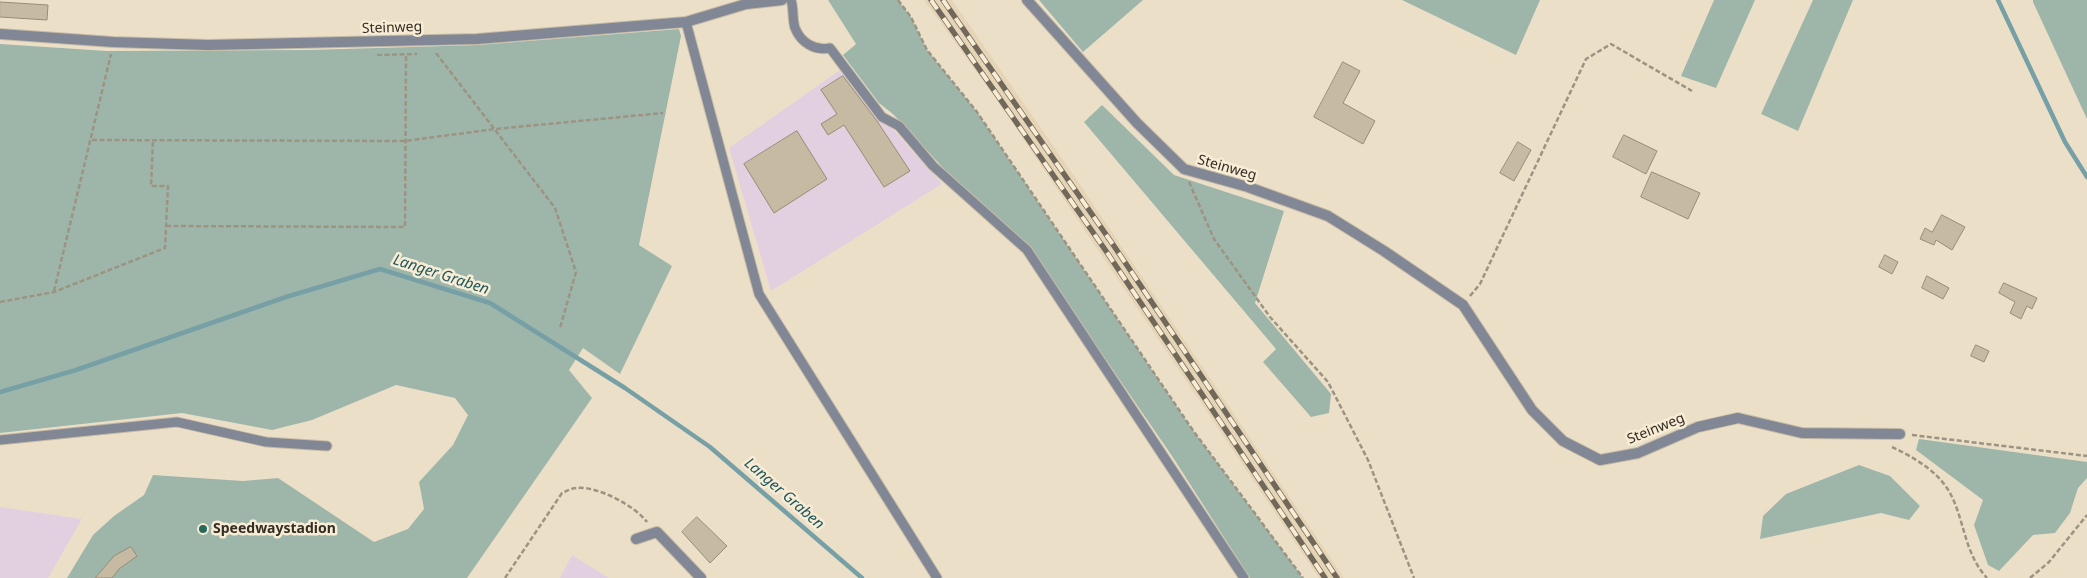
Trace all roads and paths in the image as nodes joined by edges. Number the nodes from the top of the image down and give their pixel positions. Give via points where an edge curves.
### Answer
1 (782, 0) edge
2 (790, 0) edge
3 (898, 0) edge
4 (1027, 0) edge
5 (686, 22) junction
6 (0, 34) edge
7 (427, 40) junction
8 (406, 41) junction
9 (113, 42) junction
10 (1692, 91) dead end
11 (663, 112) dead end
12 (495, 129) junction
13 (92, 140) junction
14 (153, 140) junction
15 (405, 141) junction
16 (1184, 169) junction
17 (166, 226) junction
18 (54, 292) junction
19 (0, 302) edge
20 (1463, 305) junction
21 (560, 328) dead end
22 (1900, 434) joint
23 (0, 440) edge
24 (326, 446) dead end
25 (1886, 446) dead end
26 (2087, 456) edge
27 (2087, 515) edge
28 (657, 532) junction
29 (636, 539) dead end
30 (505, 578) edge
31 (701, 578) edge
32 (936, 578) edge
33 (1244, 578) edge
34 (1303, 578) edge
35 (1414, 578) edge
36 (1987, 578) edge
37 (2030, 578) edge

1 - 5 street, Steinweg via 746,4
2 - 33 lane via 796,28 809,46 822,50 830,48 882,117 899,126 933,166 1027,250
3 - 34 path via 911,17 927,50 976,112 1192,429
4 - 16 street, Steinweg via 1137,124
5 - 7 street, Steinweg
5 - 32 lane via 759,294
6 - 9 street, Steinweg
7 - 8 street, Steinweg
7 - 12 path
8 - 9 street, Steinweg via 208,45
8 - 15 path
9 - 13 path
10 - 20 path via 1611,44 1586,59 1480,284
11 - 12 path
12 - 15 path
12 - 21 path via 555,208 561,226 576,272
13 - 14 path
13 - 18 path
14 - 15 path
14 - 17 path via 151,186 168,186
15 - 17 path via 405,227
16 - 20 street, Steinweg via 1248,187 1328,216
16 - 35 path via 1214,239 1270,317 1328,382 1368,460
17 - 18 path via 165,248
18 - 19 path
20 - 22 street, Steinweg via 1532,410 1563,441 1600,460 1638,453 1698,427 1738,418 1802,433
22 - 26 path
23 - 24 lane via 177,422 266,442
25 - 36 path via 1913,457 1949,492 1974,562
27 - 37 path via 2049,562
28 - 29 street
28 - 30 path via 639,512 601,492 577,488 562,492
28 - 31 street

